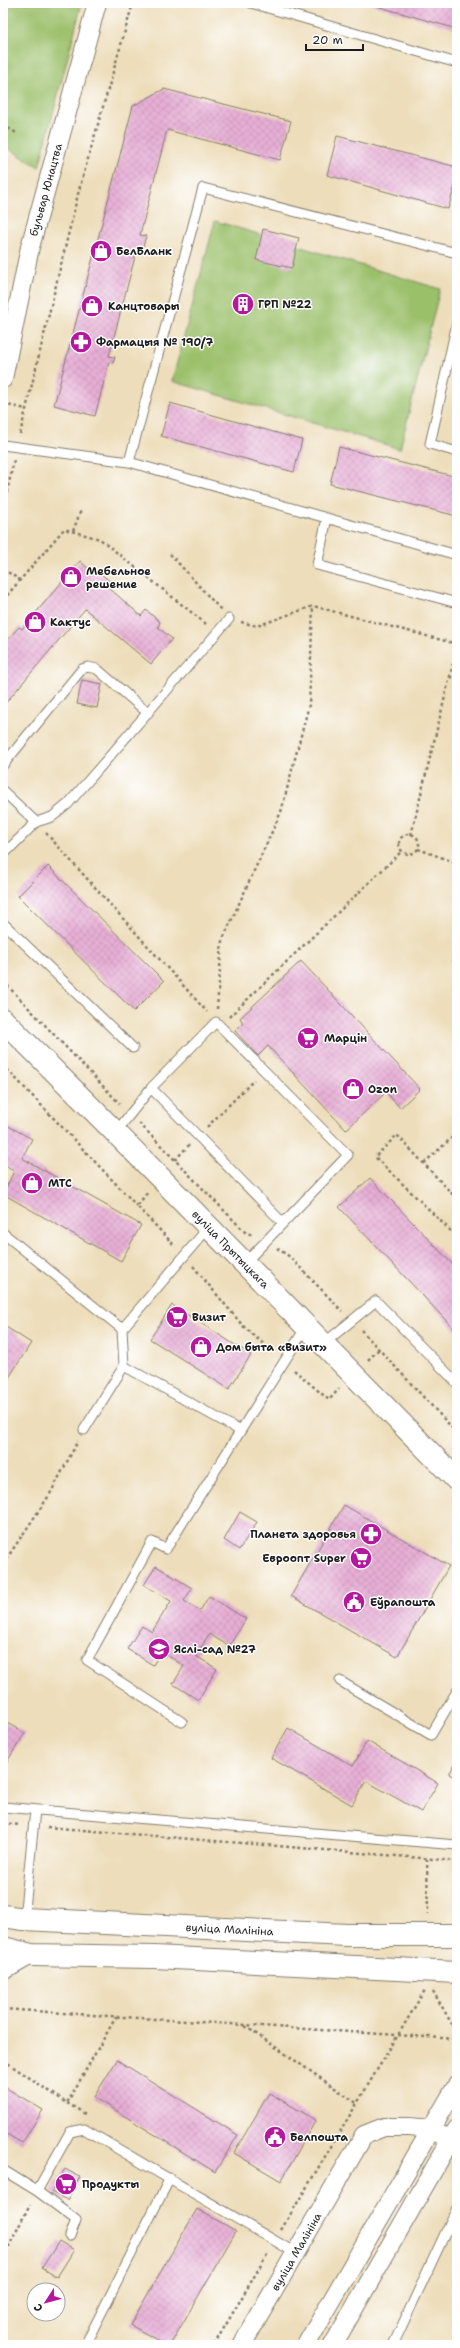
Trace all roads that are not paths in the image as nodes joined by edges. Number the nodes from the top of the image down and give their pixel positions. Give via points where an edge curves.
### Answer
1 (97, 3) edge
2 (251, 3) edge
3 (457, 63) edge
4 (457, 253) edge
5 (457, 323) edge
6 (3, 380) edge
7 (3, 445) edge
8 (457, 452) edge
9 (129, 462) junction
10 (327, 518) junction
11 (457, 555) edge
12 (457, 603) edge
13 (230, 619) road end
14 (148, 713) junction
15 (3, 765) edge
16 (3, 790) edge
17 (36, 822) junction
18 (3, 855) edge
19 (3, 923) edge
20 (3, 1020) edge
21 (133, 1048) dead end
22 (151, 1088) junction
23 (116, 1132) junction
24 (282, 1222) junction
25 (208, 1228) junction
26 (3, 1233) edge
27 (244, 1264) junction
28 (306, 1327) junction
29 (122, 1329) junction
30 (323, 1344) junction
31 (124, 1366) junction
32 (457, 1383) edge
33 (84, 1430) road end
34 (239, 1430) junction
35 (457, 1480) edge
36 (340, 1681) dead end
37 (457, 1691) edge
38 (182, 1722) dead end
39 (3, 1807) edge
40 (35, 1810) junction
41 (457, 1845) edge
42 (13, 1917) edge
43 (457, 1935) edge
44 (3, 1948) edge
45 (31, 1955) junction
46 (3, 1971) edge
47 (456, 1973) edge
48 (457, 2085) edge
49 (431, 2129) junction
50 (454, 2135) edge
51 (3, 2170) edge
52 (170, 2178) junction
53 (37, 2191) junction
54 (457, 2208) edge
55 (70, 2236) dead end
56 (294, 2252) junction
57 (85, 2345) edge
58 (242, 2345) edge
59 (306, 2345) edge
60 (333, 2345) edge
61 (393, 2345) edge

1 - 6 street, бульвар Юнацтва via 30,247
2 - 3 lane
4 - 9 lane via 203,188
5 - 8 lane via 430,444
7 - 9 lane
9 - 10 lane
10 - 11 lane
10 - 12 lane via 318,565
13 - 14 lane
14 - 15 lane via 97,669 82,669
14 - 17 lane via 68,804 52,817
16 - 17 lane
17 - 18 lane
19 - 21 lane
20 - 23 main road, вуліца Прытыцкага
22 - 23 lane
22 - 24 lane
22 - 24 lane via 218,1023 264,1069 348,1155
23 - 25 main road, вуліца Прытыцкага
24 - 27 lane
25 - 27 main road, вуліца Прытыцкага
25 - 29 lane
26 - 29 lane
27 - 28 main road, вуліца Прытыцкага
28 - 30 main road, вуліца Прытыцкага
28 - 34 lane
29 - 31 lane
30 - 32 lane via 376,1301
30 - 35 main road, вуліца Прытыцкага
31 - 33 lane
31 - 34 lane
34 - 38 lane via 166,1549 152,1542 87,1660
36 - 37 lane via 431,1735
39 - 40 lane
40 - 41 lane
40 - 42 lane
42 - 43 main road, вуліца Малініна via 346,1935
44 - 45 main road
45 - 46 street
45 - 47 main road via 154,1957 429,1977
48 - 49 street
49 - 50 street
49 - 56 street, вуліца Малініна via 384,2126 364,2134
49 - 59 street
50 - 60 street
51 - 53 lane
52 - 53 lane via 84,2129 70,2132
52 - 56 lane
52 - 57 lane
53 - 55 lane via 76,2220
54 - 61 lane
56 - 58 street, вуліца Малініна

